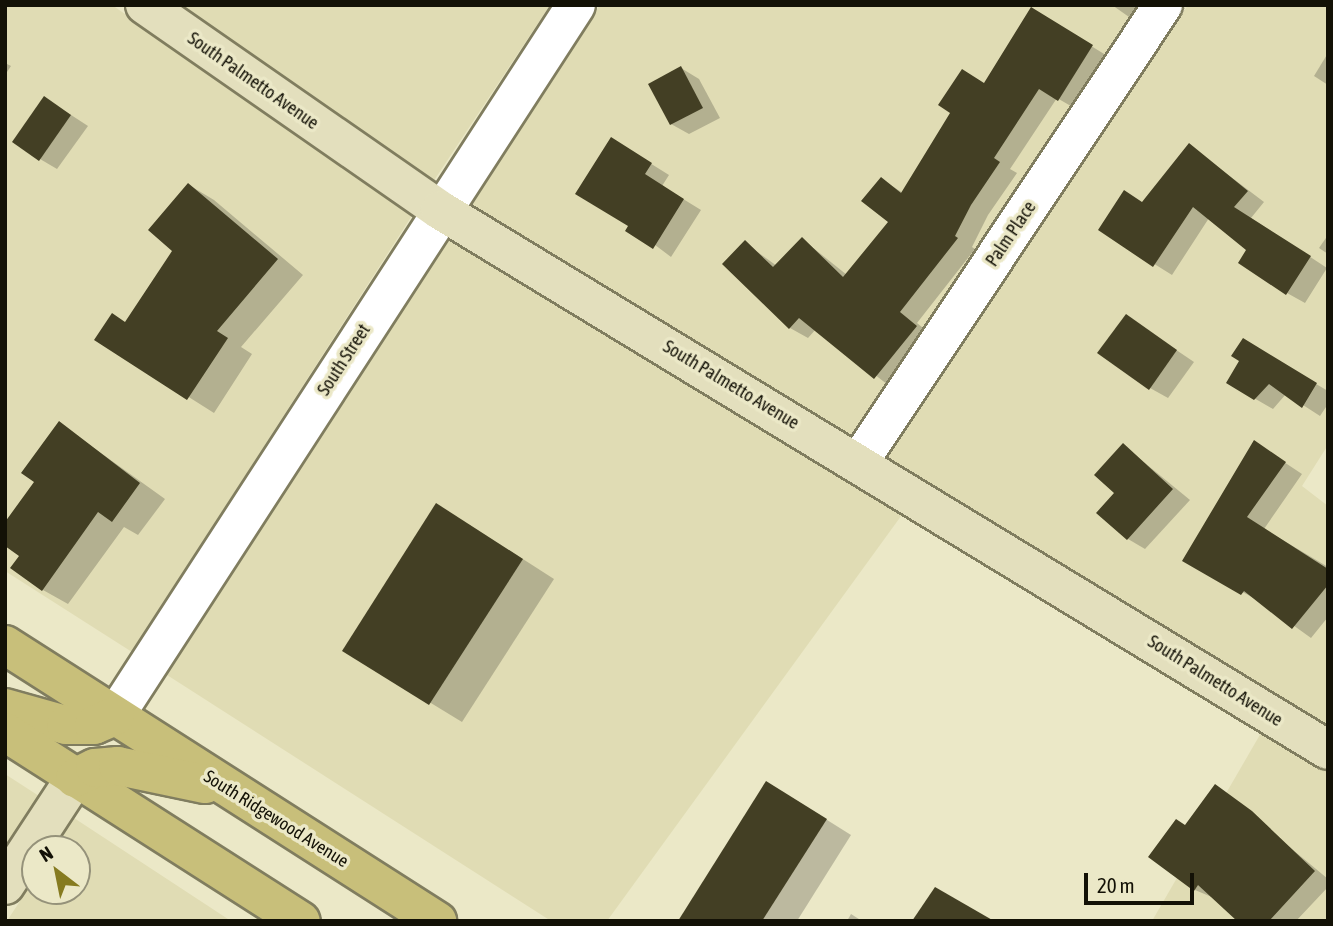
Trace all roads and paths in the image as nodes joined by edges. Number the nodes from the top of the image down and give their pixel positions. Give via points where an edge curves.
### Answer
1 (145, 5) edge
2 (576, 5) edge
3 (1163, 5) edge
4 (440, 210) junction
5 (859, 462) junction
6 (5, 645) edge
7 (5, 708) edge
8 (115, 716) junction
9 (5, 733) edge
10 (1328, 750) edge
11 (75, 778) junction
12 (231, 790) junction
13 (5, 885) edge
14 (301, 921) edge
15 (437, 921) edge

1 - 4 street, South Palmetto Avenue
2 - 4 street, South Street
3 - 5 street, Palm Place
4 - 5 street, South Palmetto Avenue
4 - 8 street, South Street
5 - 10 street, South Palmetto Avenue
6 - 8 main road, South Ridgewood Avenue
7 - 8 main road via 66,725 94,724
8 - 12 main road, South Ridgewood Avenue
9 - 11 main road
11 - 12 main road via 95,768 118,765
11 - 13 street
11 - 14 main road
12 - 15 main road, South Ridgewood Avenue

